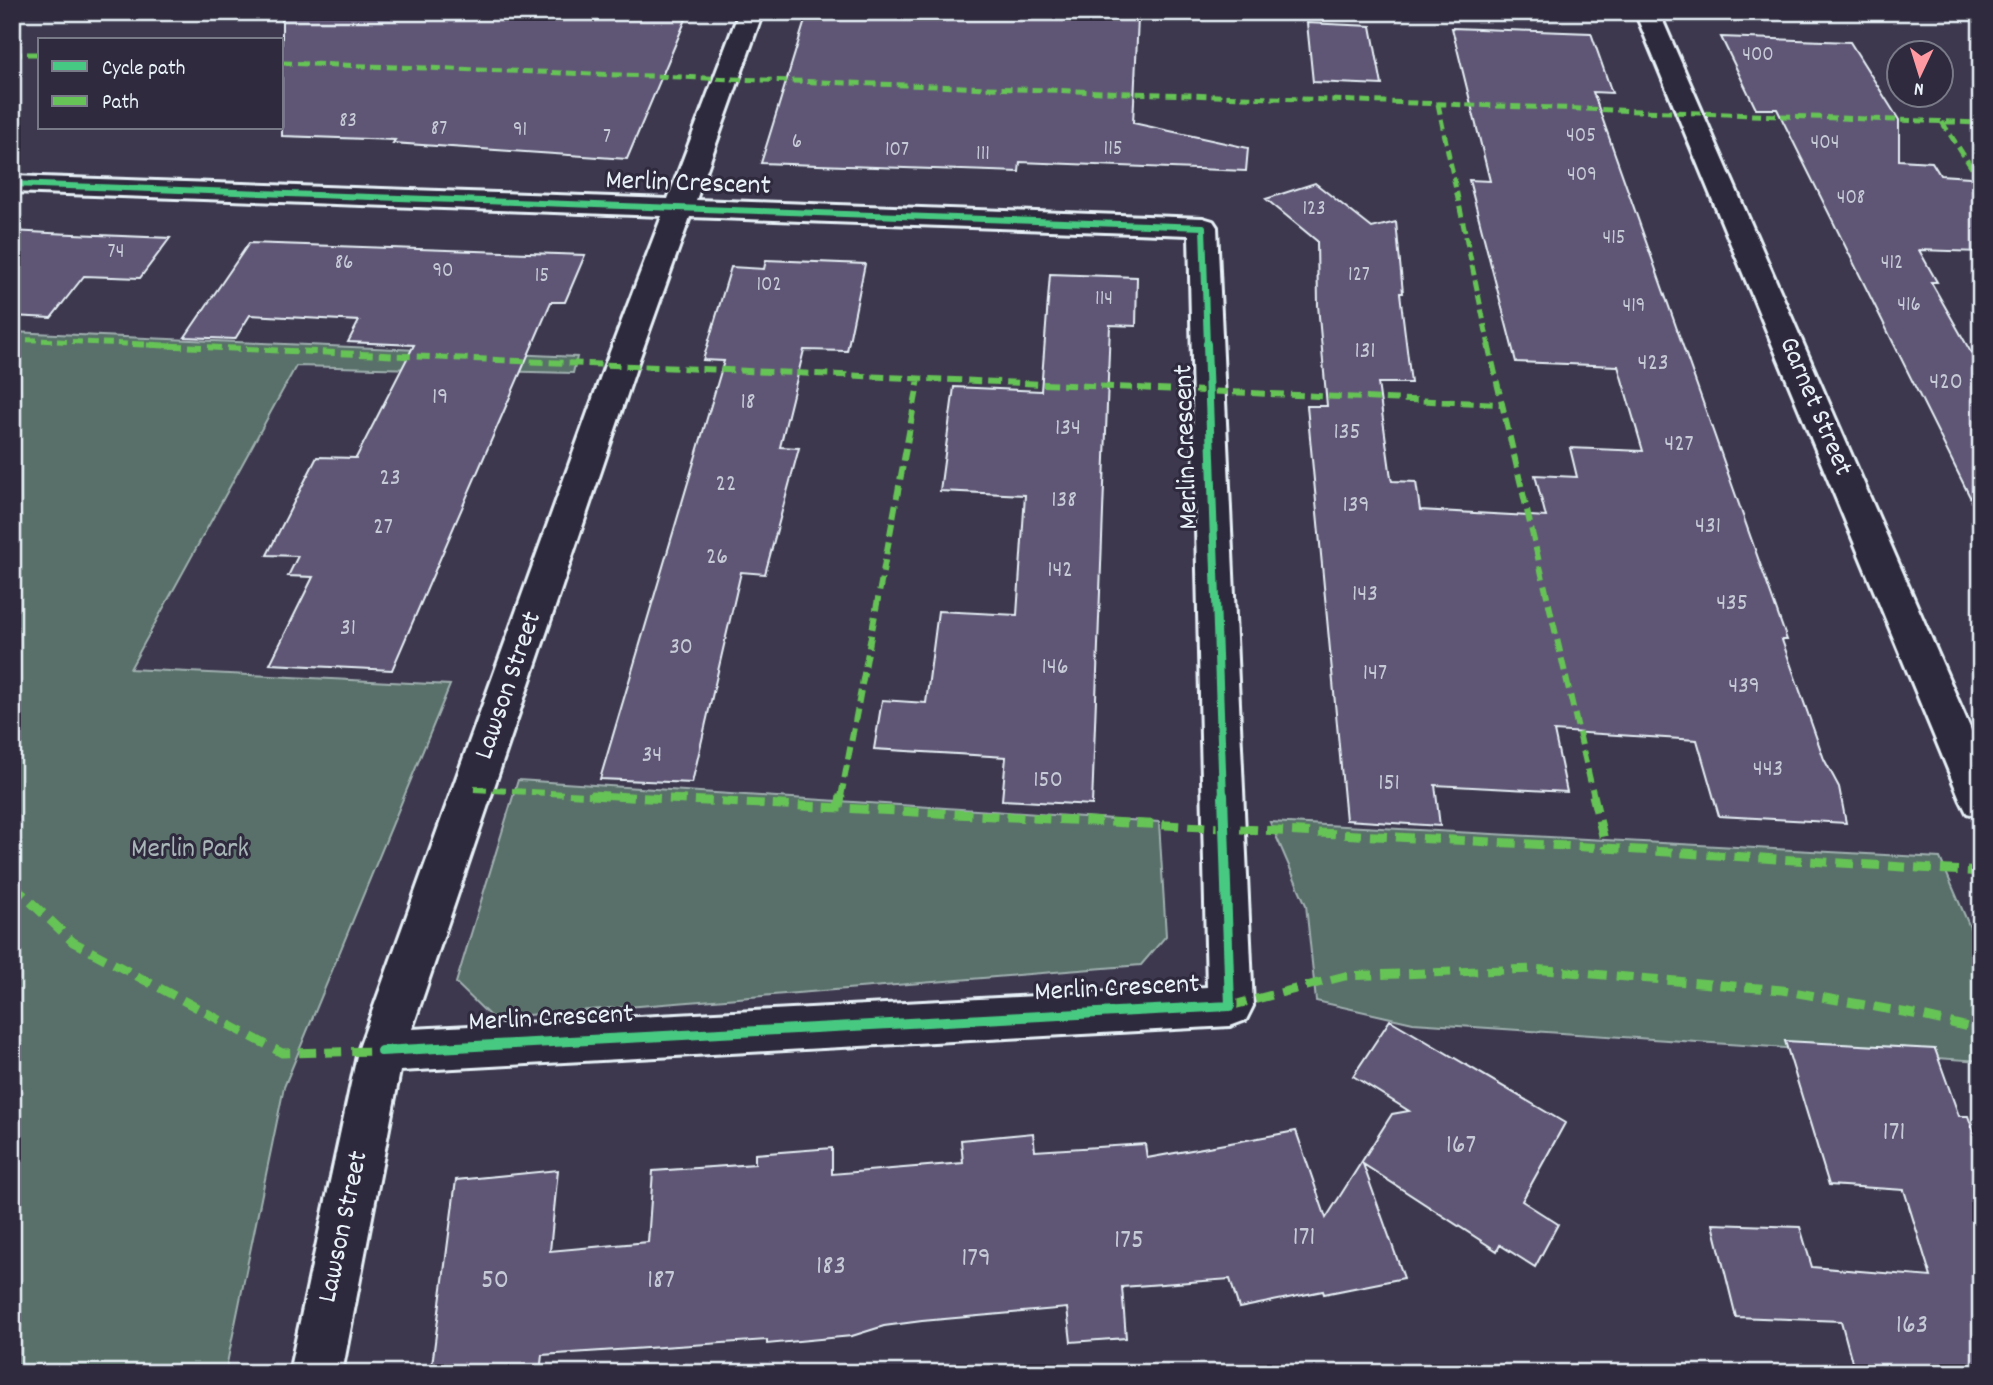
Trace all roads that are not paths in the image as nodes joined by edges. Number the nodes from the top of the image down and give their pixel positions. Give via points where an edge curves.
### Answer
1 (751, 12) edge
2 (1647, 12) edge
3 (12, 184) edge
4 (679, 207) junction
5 (1981, 801) edge
6 (381, 1051) junction
7 (315, 1373) edge

1 - 4 street, Lawson Street
2 - 5 street, Garnet Street
3 - 4 street, Merlin Crescent
4 - 6 street, Lawson Street
4 - 6 street, Merlin Crescent via 1203,227 1230,1006
6 - 7 street, Lawson Street

